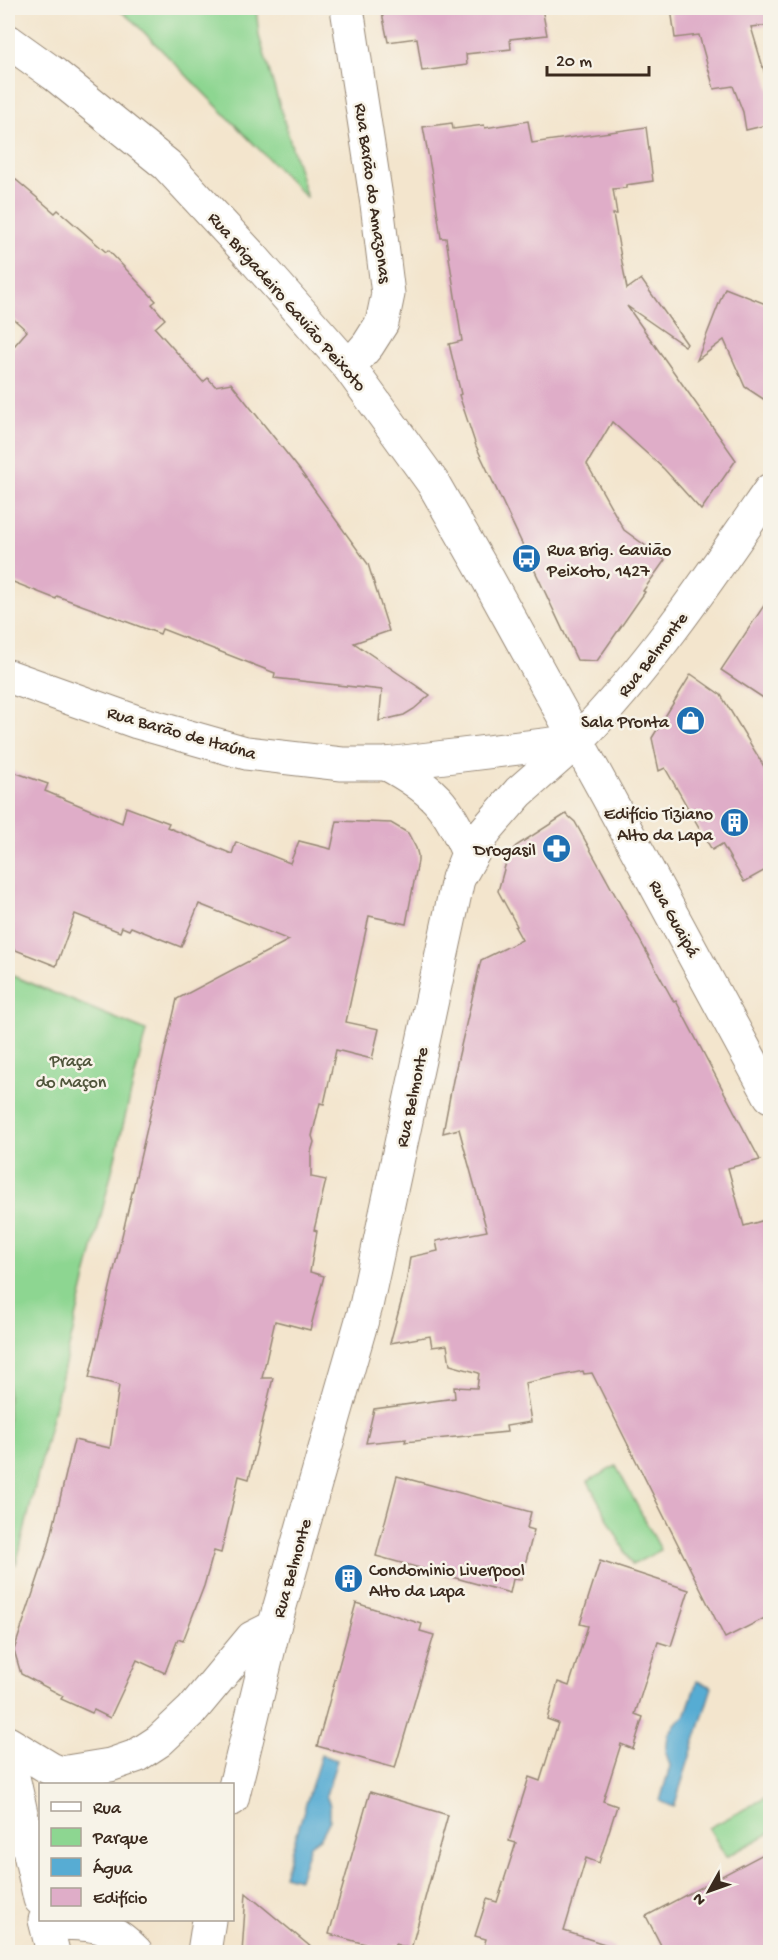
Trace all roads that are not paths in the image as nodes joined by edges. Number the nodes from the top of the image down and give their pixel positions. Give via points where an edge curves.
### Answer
1 (347, 8) edge
2 (8, 41) edge
3 (350, 367) junction
4 (771, 490) edge
5 (8, 676) edge
6 (577, 741) junction
7 (387, 764) junction
8 (458, 879) junction
9 (771, 1096) edge
10 (274, 1627) junction
11 (8, 1743) edge
12 (8, 1754) edge
13 (234, 1791) edge
14 (39, 1892) edge
15 (209, 1921) edge
16 (46, 1923) edge
17 (136, 1953) edge
18 (204, 1953) edge

1 - 3 main road, Rua Barão do Amazonas via 388,294 382,323
2 - 3 main road, Rua Brigadeiro Gavião Peixoto via 167,165
3 - 6 main road, Rua Brigadeiro Gavião Peixoto via 433,483
4 - 6 main road, Rua Belmonte via 682,618 611,707
5 - 7 main road, Rua Barão de Itaúna via 137,722 246,753 342,764
6 - 7 main road, Rua Barão de Itaúna
6 - 8 main road, Rua Belmonte via 519,792 486,830
6 - 9 main road, Rua Guaipá
7 - 8 main road via 415,779 438,799 456,824 468,853
8 - 10 main road, Rua Belmonte via 366,1306
10 - 11 main road via 252,1638 192,1710 159,1741 136,1756 110,1765 61,1773
10 - 13 main road, Rua Belmonte
12 - 14 main road
15 - 18 main road
16 - 17 main road via 97,1925 115,1933

